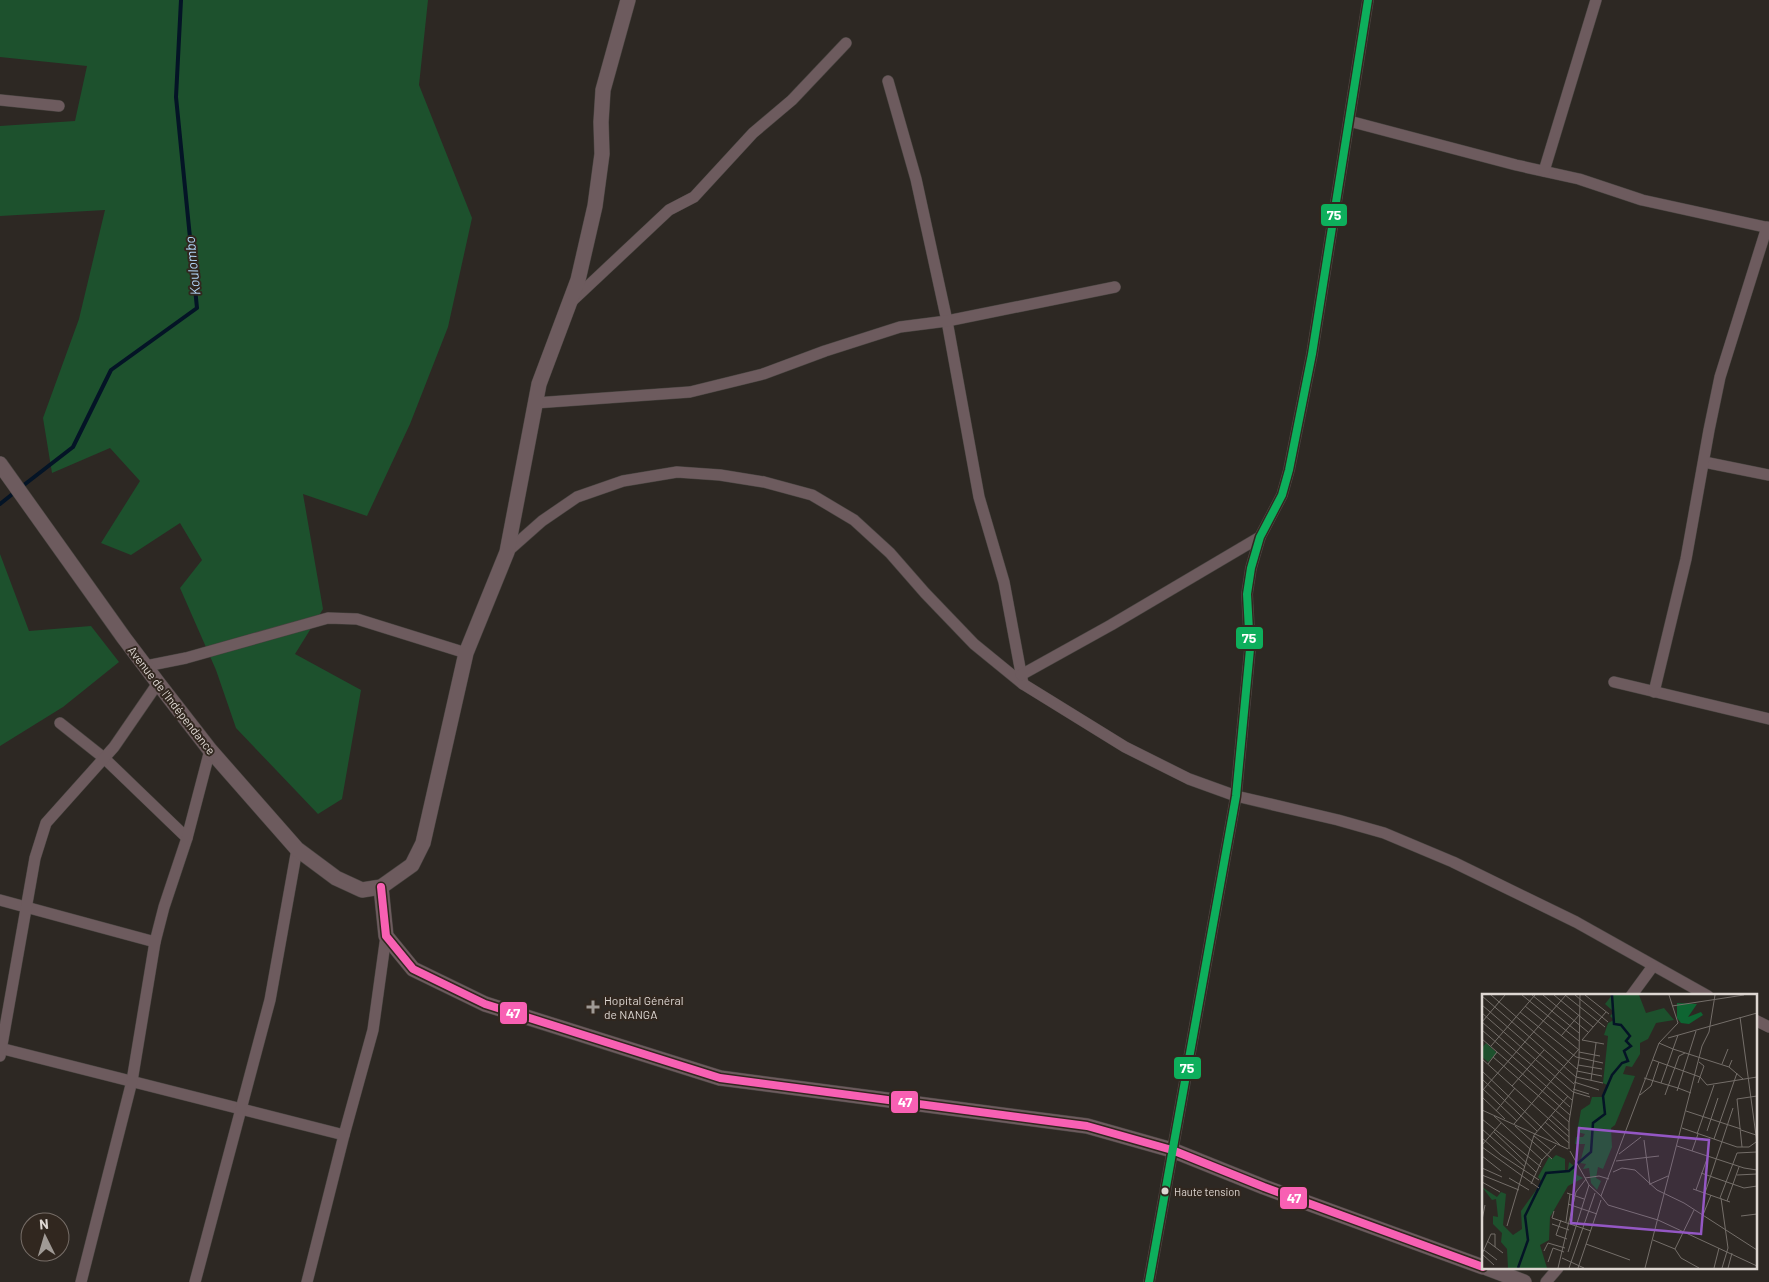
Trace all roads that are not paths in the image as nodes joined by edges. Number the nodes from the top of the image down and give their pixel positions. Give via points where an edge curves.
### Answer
1 (628, 0) edge
2 (1368, 0) edge
3 (1596, 0) edge
4 (846, 43) dead end
5 (888, 82) dead end
6 (0, 100) edge
7 (59, 106) dead end
8 (1349, 121) junction
9 (1544, 171) junction
10 (1768, 228) edge
11 (1116, 287) dead end
12 (569, 304) junction
13 (947, 321) junction
14 (535, 403) junction
15 (1704, 462) junction
16 (0, 464) edge
17 (1769, 475) edge
18 (1260, 537) junction
19 (507, 552) junction
20 (466, 653) junction
21 (146, 666) junction
22 (1022, 679) junction
23 (1614, 682) dead end
24 (158, 683) junction
25 (1654, 692) junction
26 (1769, 719) edge
27 (60, 723) dead end
28 (210, 750) junction
29 (104, 758) junction
30 (1236, 796) junction
31 (186, 838) junction
32 (297, 849) junction
33 (381, 887) junction
34 (0, 900) edge
35 (25, 906) junction
36 (386, 936) junction
37 (155, 942) junction
38 (1652, 966) junction
39 (1633, 994) edge
40 (1704, 994) edge
41 (1756, 1020) edge
42 (1769, 1027) edge
43 (0, 1051) edge
44 (132, 1081) junction
45 (241, 1108) junction
46 (344, 1135) junction
47 (1172, 1150) junction
48 (1482, 1266) edge
49 (1492, 1270) edge
50 (1556, 1270) edge
51 (81, 1282) edge
52 (195, 1282) edge
53 (307, 1282) edge
54 (1149, 1282) edge
55 (1524, 1282) edge
56 (1546, 1282) edge

1 - 12 street via 603,90 602,154 595,206 578,280
2 - 8 street
3 - 9 street
4 - 12 street via 792,100 753,132 694,197 669,210
5 - 13 street via 916,178
6 - 7 street
8 - 9 street
8 - 18 street via 1312,354 1289,470 1282,494
9 - 10 street via 1642,200
10 - 15 street via 1720,377
11 - 13 street
12 - 14 street
13 - 14 street via 900,328 826,350 763,374 690,392
13 - 22 street via 979,497 1004,582
14 - 19 street
15 - 17 street
15 - 25 street via 1686,559
16 - 21 street, Avenue de l'Indépendance
18 - 22 street
18 - 30 street via 1250,568 1250,649
19 - 20 street
19 - 22 street via 542,521 577,497 623,481 677,472 764,482 812,495 854,520 890,552 974,644
20 - 21 street via 357,619 328,618
20 - 33 street via 423,843 412,865
21 - 24 street, Avenue de l'Indépendance
22 - 30 street via 1125,747 1188,779
23 - 25 street
24 - 28 street, Avenue de l'Indépendance
24 - 29 street
25 - 26 street
27 - 29 street
28 - 31 street
28 - 32 street, Avenue de l'Indépendance
29 - 31 street
29 - 35 street via 46,823
30 - 38 street via 1384,833 1510,889
30 - 47 street
31 - 37 street
32 - 33 street, Avenue de l'Indépendance via 336,878 362,890
32 - 45 street via 270,1000
33 - 36 street
34 - 35 street
35 - 37 street
35 - 43 street
36 - 46 street via 373,1030
36 - 47 street via 413,969 485,1004 720,1078 1087,1126
37 - 44 street
38 - 39 street
38 - 40 street
41 - 42 street
43 - 44 street
44 - 45 street
44 - 51 street
45 - 46 street
45 - 52 street
46 - 53 street
47 - 48 street via 1264,1187
47 - 54 street
49 - 55 street
50 - 56 street

